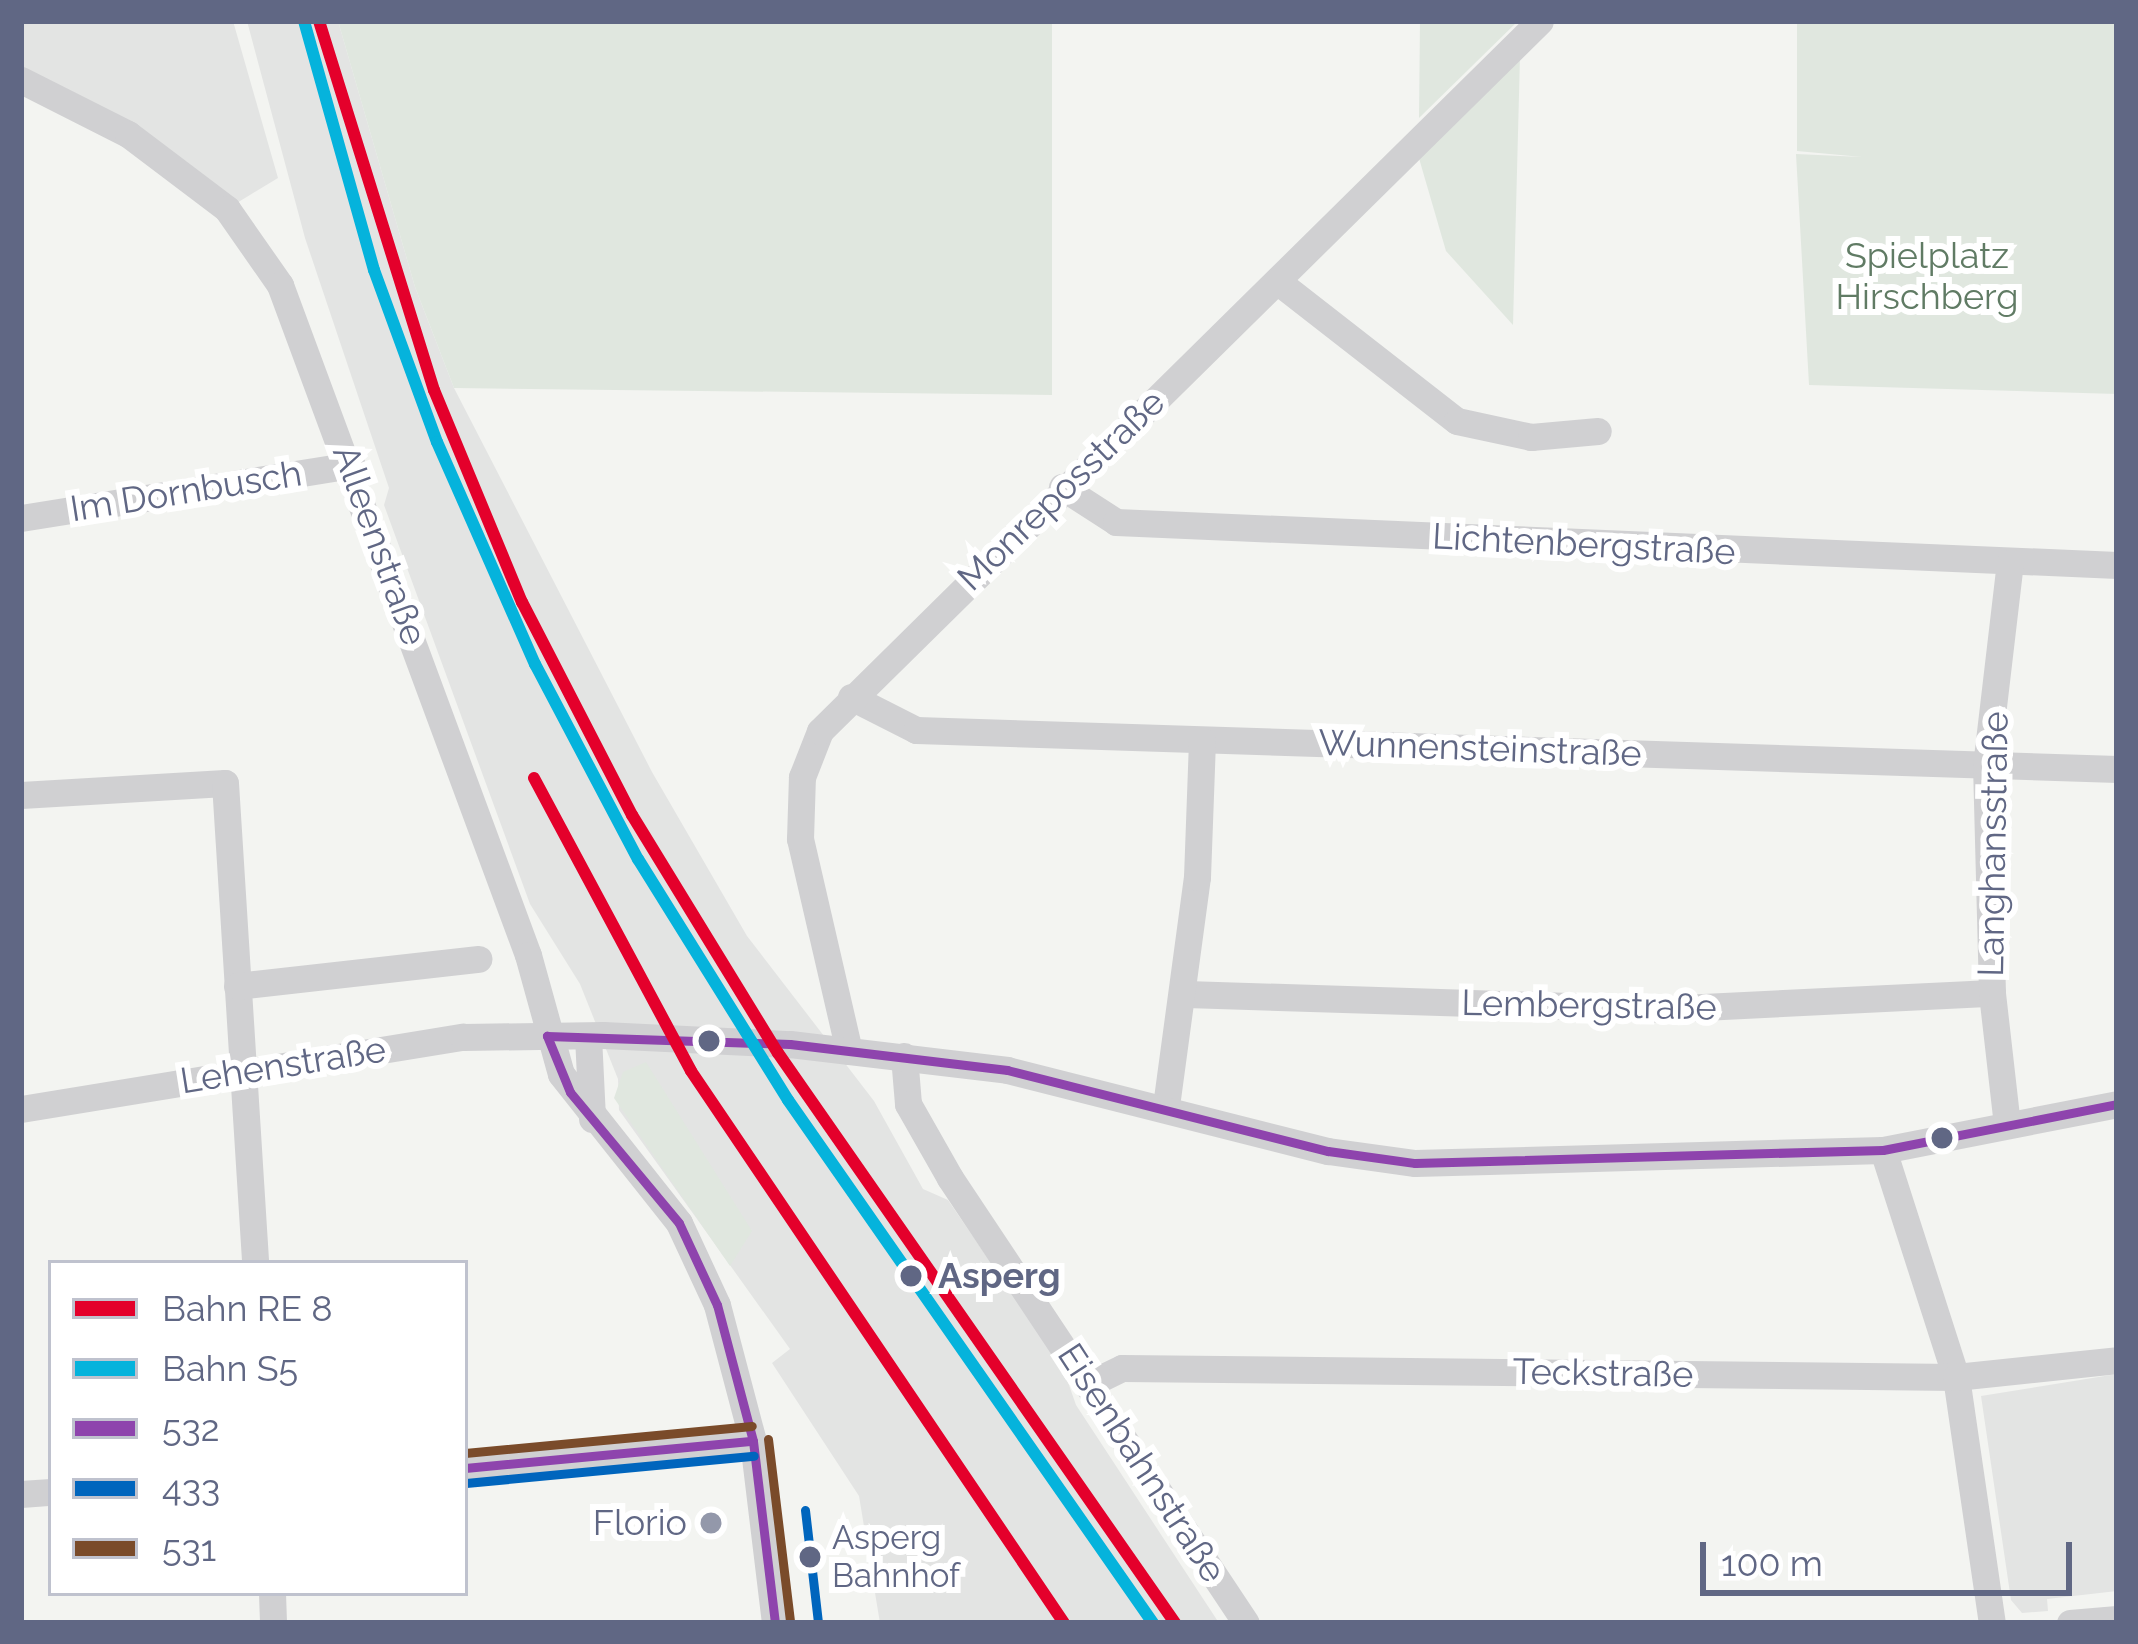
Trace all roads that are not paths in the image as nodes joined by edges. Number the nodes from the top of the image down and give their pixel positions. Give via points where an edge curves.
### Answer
1 (1540, 21) edge
2 (21, 80) edge
3 (1277, 281) junction
4 (1598, 431) dead end
5 (352, 465) junction
6 (1061, 487) junction
7 (21, 518) edge
8 (2010, 562) junction
9 (2117, 565) edge
10 (851, 698) junction
11 (1202, 741) junction
12 (1986, 766) junction
13 (2117, 769) edge
14 (21, 795) edge
15 (478, 959) dead end
16 (237, 986) junction
17 (1992, 993) junction
18 (1186, 994) junction
19 (547, 1036) junction
20 (599, 1036) junction
21 (835, 1049) junction
22 (904, 1055) junction
23 (244, 1069) junction
24 (2117, 1104) edge
25 (1166, 1106) junction
26 (21, 1108) edge
27 (592, 1119) junction
28 (2007, 1125) junction
29 (1883, 1150) junction
30 (255, 1260) edge
31 (2117, 1360) edge
32 (1957, 1377) junction
33 (1091, 1382) junction
34 (754, 1441) junction
35 (468, 1468) edge
36 (2117, 1619) edge
37 (775, 1623) edge
38 (1246, 1623) edge
39 (1992, 1623) edge
40 (2070, 1623) edge

1 - 3 street, Monreposstraße
2 - 5 street, Alleenstraße via 128,134 227,209 280,285
3 - 4 street via 1457,421 1532,437
3 - 6 street, Monreposstraße
5 - 7 street, Im Dornbusch
5 - 19 street, Alleenstraße via 535,974
6 - 8 street, Lichtenbergstraße via 1116,522
6 - 10 street, Monreposstraße
8 - 9 street, Lichtenbergstraße
8 - 12 street, Langhansstraße
10 - 11 street, Wunnensteinstraße via 916,730
10 - 21 street, Monreposstraße via 820,731 802,777 799,818
11 - 12 street, Wunnensteinstraße
11 - 18 street
12 - 13 street, Wunnensteinstraße
12 - 17 street, Langhansstraße
14 - 16 street via 225,783
15 - 16 street
16 - 23 street
17 - 18 street, Lembergstraße via 1662,1009
17 - 28 street, Langhansstraße
18 - 25 street
19 - 20 street, Lehenstraße
19 - 23 street, Lehenstraße via 464,1037
19 - 27 street, Alleenstraße
20 - 21 street, Lehenstraße
20 - 27 street
21 - 22 street, Lehenstraße
22 - 25 street, Lehenstraße
22 - 33 street, Eisenbahnstraße via 908,1103 950,1178
23 - 26 street, Lehenstraße
23 - 30 street
24 - 28 street, Lehenstraße
25 - 29 street, Lehenstraße via 1328,1151 1415,1163
27 - 34 street, Alleenstraße via 661,1196 694,1251
28 - 29 street, Lehenstraße
29 - 32 street
31 - 32 street, Teckstraße
32 - 33 street, Teckstraße via 1122,1368
32 - 39 street
33 - 38 street, Eisenbahnstraße
34 - 35 street
34 - 37 street, Alleenstraße
36 - 40 street

